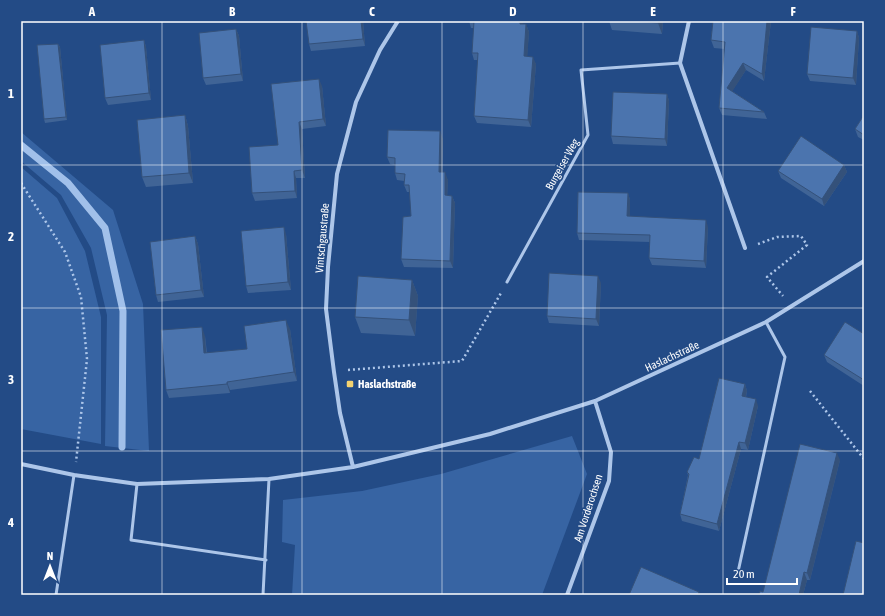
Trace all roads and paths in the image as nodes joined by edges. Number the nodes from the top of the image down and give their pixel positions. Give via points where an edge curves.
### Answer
1 (398, 21) edge
2 (689, 21) edge
3 (680, 63) junction
4 (21, 183) edge
5 (745, 248) joint
6 (864, 261) edge
7 (507, 282) joint
8 (792, 307) junction
9 (766, 322) junction
10 (334, 372) junction
11 (810, 391) dead end
12 (595, 401) junction
13 (864, 459) edge
14 (21, 464) edge
15 (353, 467) junction
16 (74, 475) junction
17 (269, 479) junction
18 (137, 484) junction
19 (266, 560) junction
20 (738, 572) dead end
21 (56, 595) edge
22 (263, 595) edge
23 (566, 595) edge

1 - 10 street, Vintschgaustraße via 380,50 356,102 337,174 327,302
2 - 3 street
3 - 5 street
3 - 7 lane, Burgeiser Weg via 581,70 588,135
4 - 16 path via 65,252 81,297 87,359
5 - 8 path via 777,237 801,236 807,245 767,277
6 - 8 street, Haslachstraße
7 - 10 path via 462,361
8 - 9 street, Haslachstraße
9 - 12 street, Haslachstraße
9 - 20 lane via 785,358
10 - 15 street, Vintschgaustraße via 340,413
11 - 13 path
12 - 15 street, Haslachstraße via 490,434
12 - 23 street, Am Vorderochsen via 611,452 609,481
14 - 16 street, Haslachstraße
15 - 17 street, Haslachstraße
16 - 18 street, Haslachstraße
16 - 21 lane
17 - 18 street, Haslachstraße
17 - 19 lane
18 - 19 lane via 131,540
19 - 22 lane

